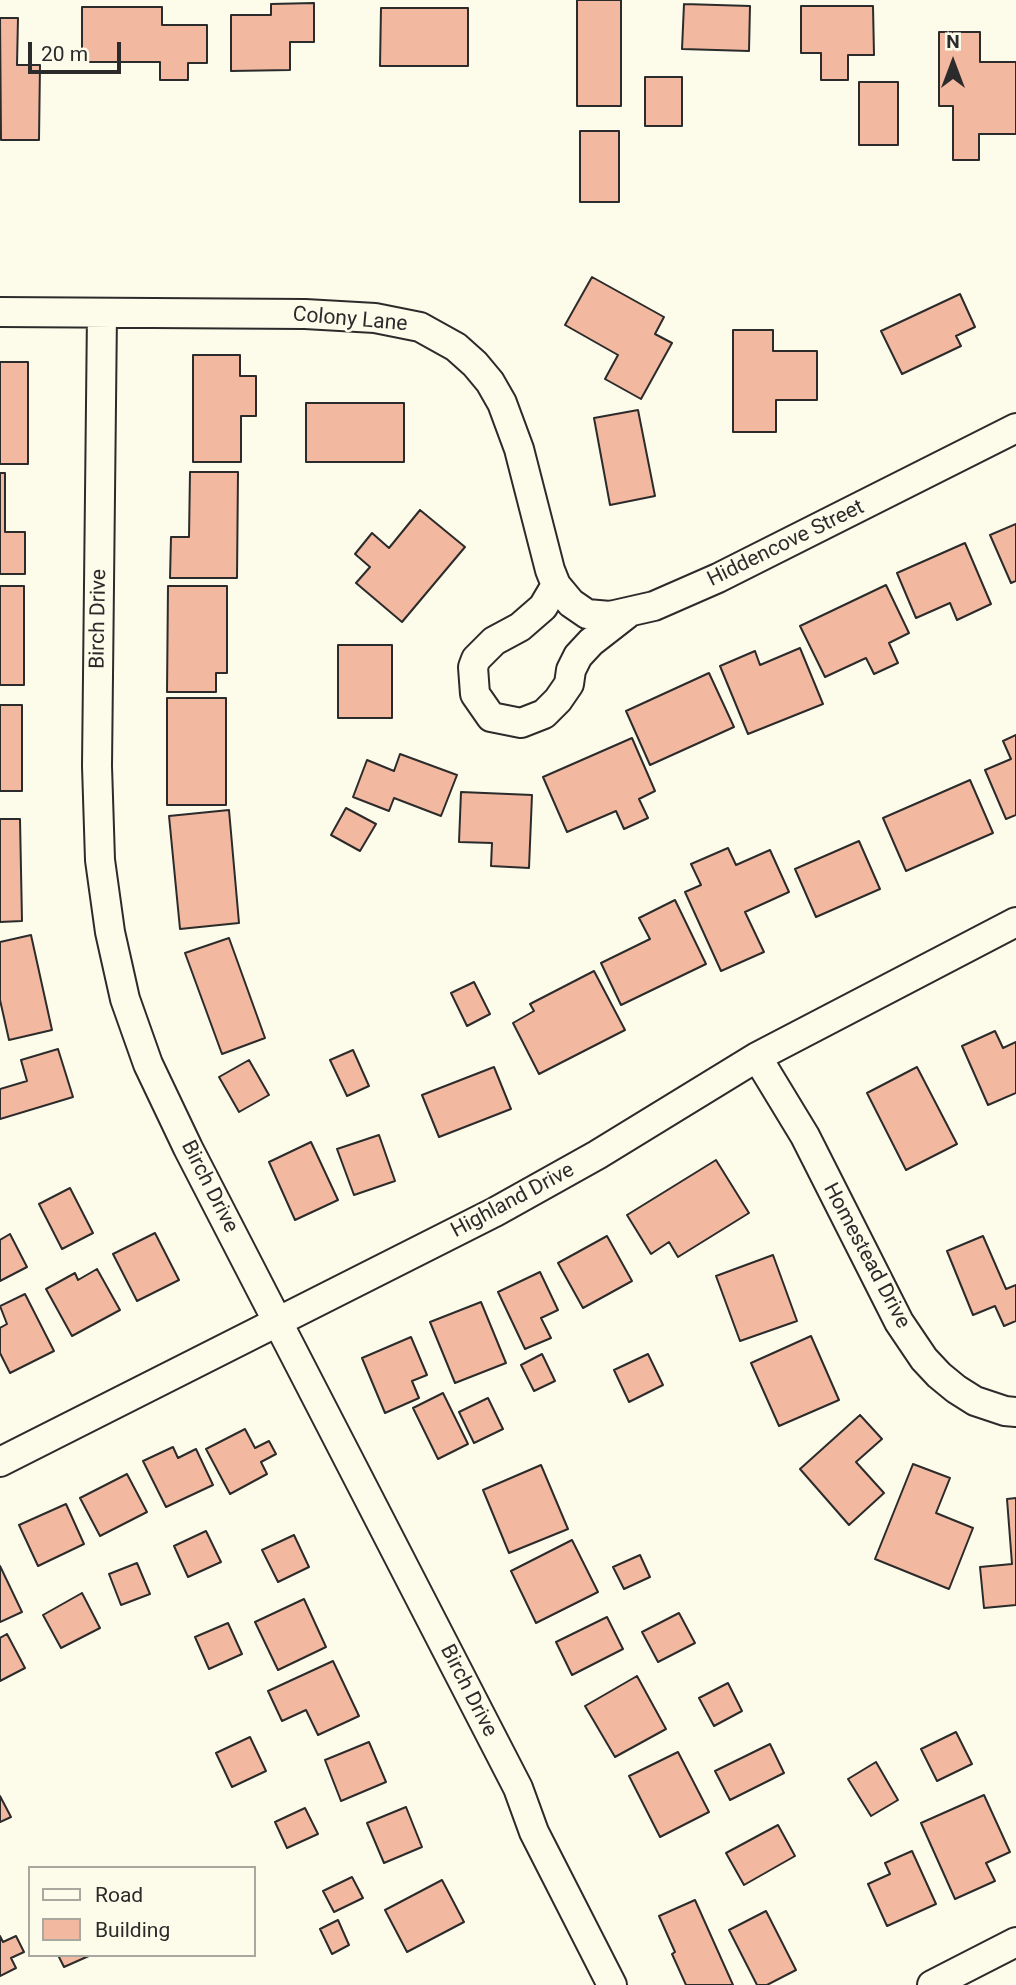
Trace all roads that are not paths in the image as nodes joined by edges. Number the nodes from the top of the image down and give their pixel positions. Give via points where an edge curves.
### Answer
1 (0, 312) edge
2 (102, 313) junction
3 (1016, 428) edge
4 (555, 585) junction
5 (627, 614) junction
6 (1016, 922) edge
7 (757, 1057) junction
8 (278, 1321) junction
9 (1016, 1412) edge
10 (0, 1462) edge
11 (1016, 1942) edge
12 (612, 1985) edge
13 (932, 1985) edge

1 - 2 street, Colony Lane
2 - 4 street, Colony Lane via 375,318 421,327 456,347 475,363 502,403
2 - 8 street, Birch Drive via 97,766 100,860 110,932 125,999 148,1065
3 - 5 street, Hiddencove Street via 718,578
4 - 5 street, Hiddencove Street via 587,614
4 - 5 street via 543,607 494,641 473,667 475,694 491,717 521,723 544,714 569,684 578,656
6 - 7 street, Highland Drive
7 - 8 street, Highland Drive via 597,1156
7 - 9 street, Homestead Drive via 805,1136 899,1322 923,1359 975,1401
8 - 10 street, Highland Drive
8 - 12 street, Birch Drive via 517,1788 534,1832
11 - 13 street

